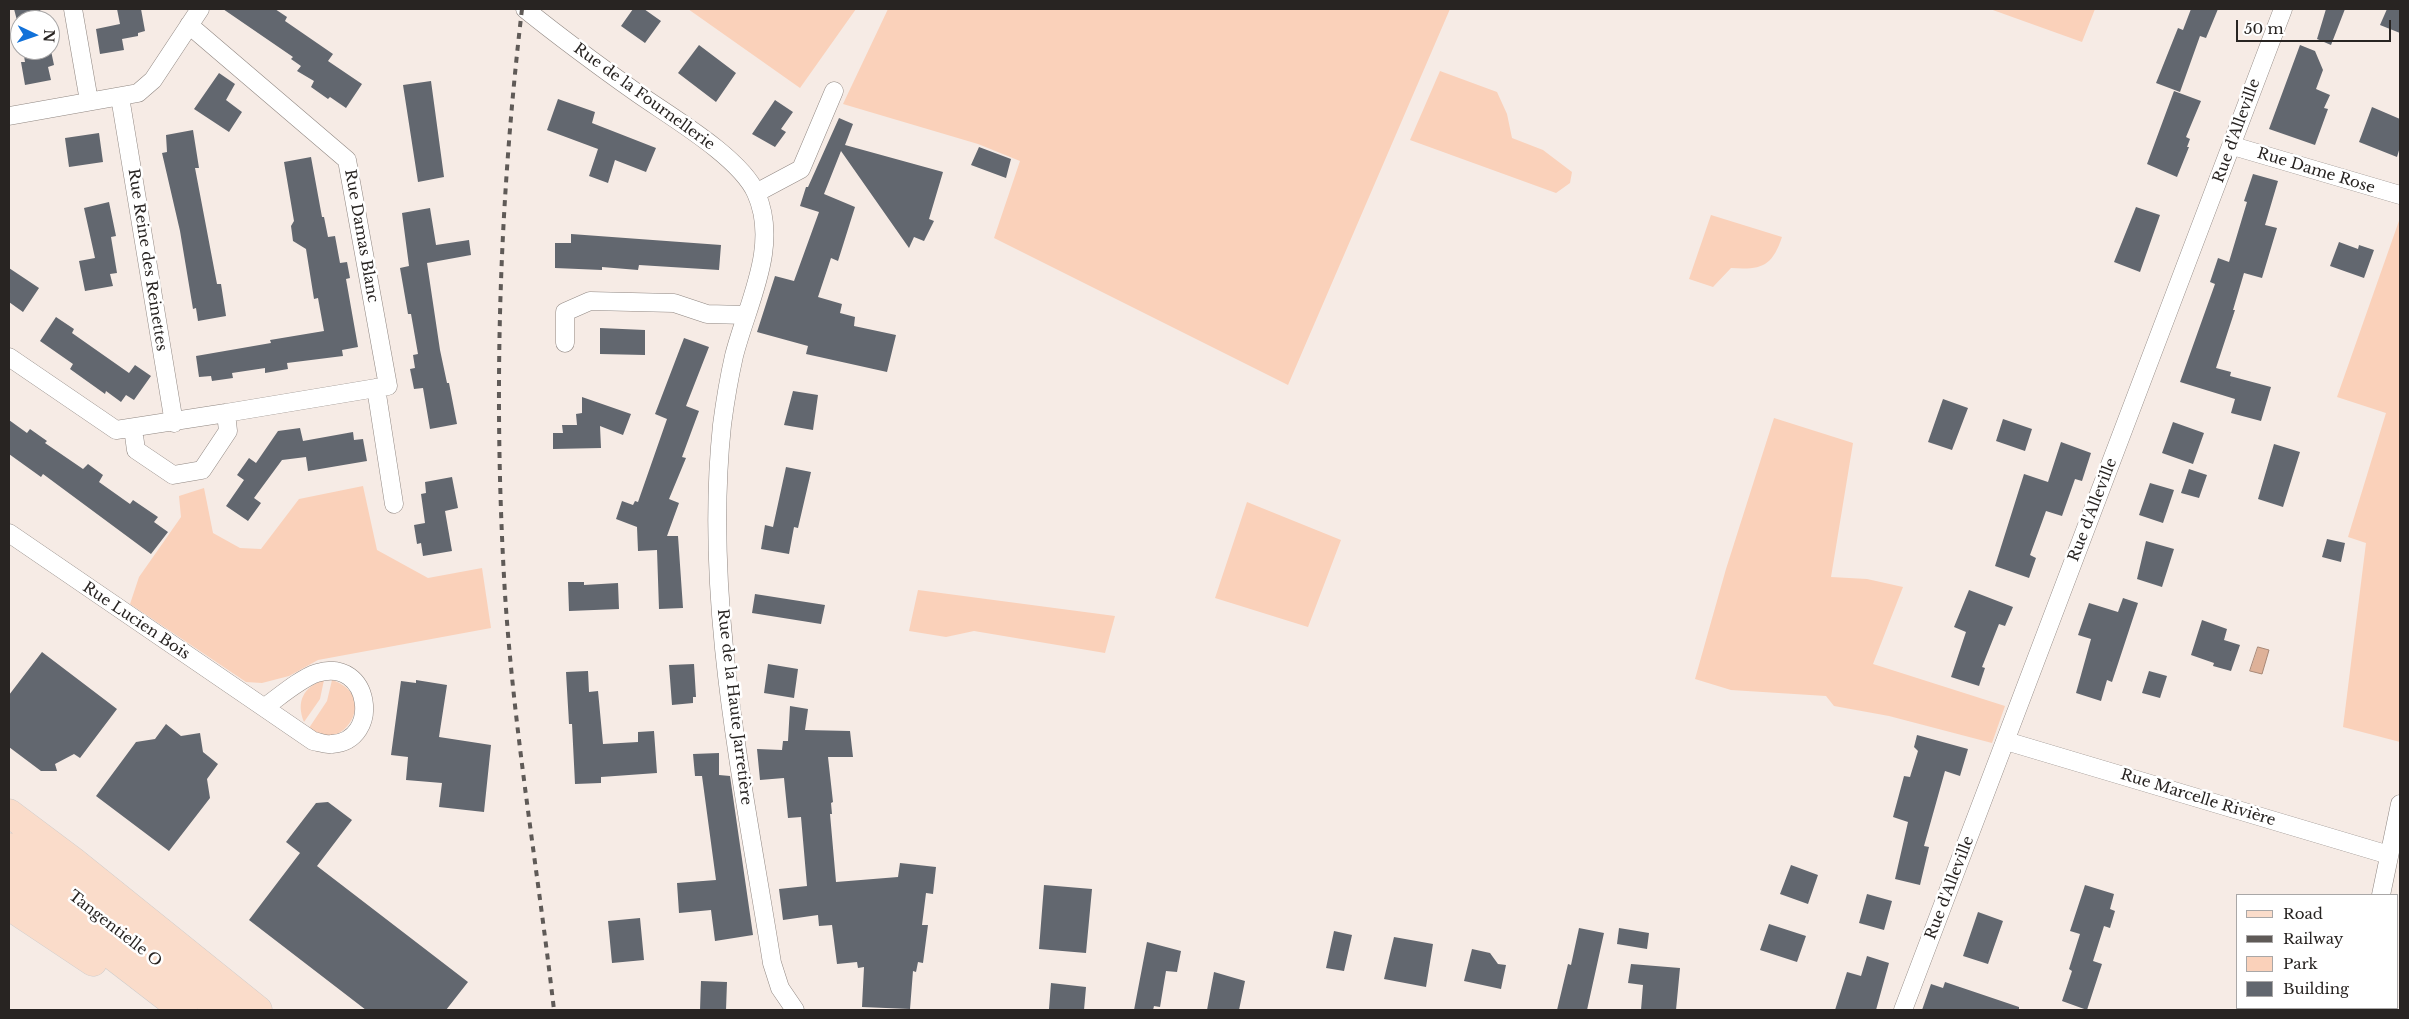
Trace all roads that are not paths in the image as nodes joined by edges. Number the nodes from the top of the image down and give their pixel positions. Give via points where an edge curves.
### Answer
1 (73, 9) edge
2 (200, 9) edge
3 (524, 9) edge
4 (2283, 9) edge
5 (189, 25) junction
6 (834, 91) dead end
7 (120, 97) junction
8 (89, 101) junction
9 (9, 116) edge
10 (2232, 146) junction
11 (756, 193) junction
12 (2400, 195) edge
13 (746, 315) junction
14 (565, 343) dead end
15 (9, 357) edge
16 (376, 388) junction
17 (226, 412) junction
18 (174, 422) junction
19 (133, 428) junction
20 (394, 504) dead end
21 (9, 533) edge
22 (265, 707) junction
23 (2006, 741) junction
24 (2400, 804) edge
25 (9, 813) edge
26 (9, 847) edge
27 (2389, 855) junction
28 (9, 876) edge
29 (2381, 894) edge
30 (9, 906) edge
31 (160, 993) junction
32 (183, 1010) edge
33 (222, 1010) edge
34 (258, 1010) edge
35 (795, 1010) edge
36 (1903, 1010) edge

1 - 8 street
2 - 5 street
3 - 11 street, Rue de la Fournellerie via 726,156 746,174
4 - 10 street, Rue d'Alleville
5 - 7 street via 153,80 138,93
5 - 16 street, Rue Damas Blanc via 347,160 388,386
6 - 11 street via 801,169
7 - 8 street
7 - 18 street, Rue Reine des Reinettes
8 - 9 street
10 - 12 street, Rue Dame Rose
10 - 23 street, Rue d'Alleville
11 - 13 street, Rue de la Haute Jarretière via 762,208 764,248
13 - 14 street via 707,314 674,303 590,302 565,312
13 - 35 street, Rue de la Haute Jarretière via 734,356 722,424 718,485 723,642 772,963 780,988
15 - 19 street via 116,430
16 - 17 street
16 - 20 street
17 - 18 street
17 - 19 street via 228,432 202,470 173,475 136,450
18 - 19 street
21 - 22 street, Rue Lucien Bois
22 - 22 street, Rue Lucien Bois via 313,741 331,745 344,742 357,731 365,713 363,693 351,678 338,672 316,673
23 - 27 street, Rue Marcelle Rivière
23 - 36 street, Rue d'Alleville
24 - 27 street
25 - 34 main road
26 - 33 main road, Tangentielle O
27 - 29 street
28 - 31 main road
30 - 31 main road via 103,968
31 - 32 main road

